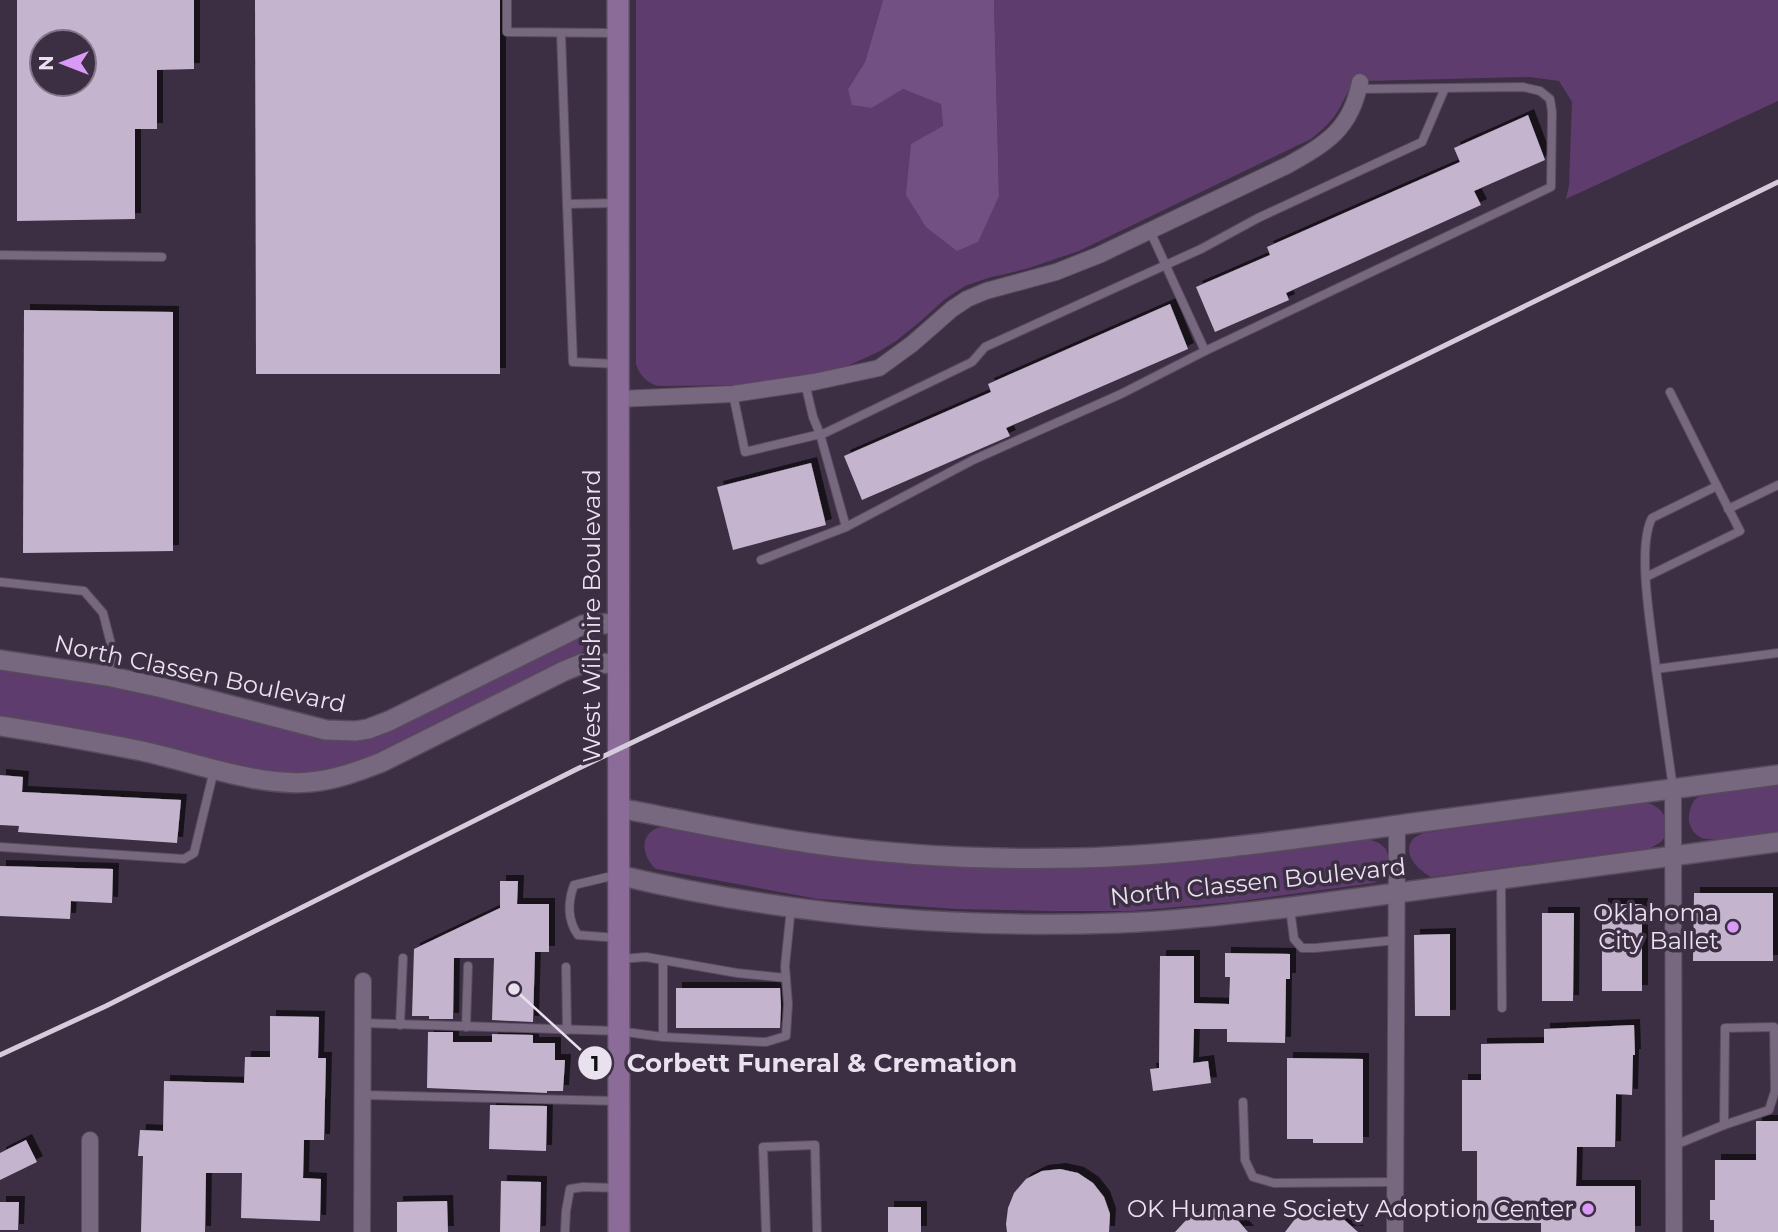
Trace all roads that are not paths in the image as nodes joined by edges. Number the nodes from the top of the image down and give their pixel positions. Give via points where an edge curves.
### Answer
1 (507, 0) edge
2 (618, 0) edge
3 (561, 33) junction
4 (618, 33) junction
5 (1359, 86) joint
6 (1445, 89) junction
7 (618, 203) junction
8 (567, 204) junction
9 (1150, 231) junction
10 (0, 255) edge
11 (162, 257) dead end
12 (1166, 265) junction
13 (1205, 351) junction
14 (618, 364) junction
15 (805, 383) junction
16 (1670, 392) dead end
17 (733, 394) junction
18 (618, 399) junction
19 (820, 434) junction
20 (1778, 485) edge
21 (1717, 486) junction
22 (1728, 509) junction
23 (846, 527) junction
24 (761, 560) dead end
25 (1646, 577) junction
26 (0, 582) edge
27 (618, 623) junction
28 (1778, 653) edge
29 (0, 660) edge
30 (619, 663) junction
31 (1657, 669) junction
32 (107, 676) junction
33 (0, 726) edge
34 (214, 768) junction
35 (1778, 775) edge
36 (1673, 788) junction
37 (619, 808) junction
38 (1397, 826) junction
39 (1778, 842) edge
40 (0, 847) edge
41 (1673, 856) junction
42 (618, 875) junction
43 (1501, 879) junction
44 (1397, 893) junction
45 (791, 907) junction
46 (1290, 908) junction
47 (1397, 940) junction
48 (618, 948) junction
49 (403, 958) dead end
50 (663, 961) junction
51 (468, 966) dead end
52 (566, 967) dead end
53 (786, 978) junction
54 (363, 981) dead end
55 (1502, 1009) dead end
56 (362, 1023) junction
57 (400, 1025) junction
58 (466, 1027) junction
59 (567, 1030) junction
60 (618, 1031) junction
61 (663, 1037) junction
62 (1776, 1091) edge
63 (362, 1095) junction
64 (619, 1101) junction
65 (1243, 1102) dead end
66 (1724, 1125) junction
67 (90, 1140) dead end
68 (1674, 1145) junction
69 (1396, 1182) junction
70 (619, 1188) junction
71 (90, 1232) edge
72 (362, 1232) edge
73 (565, 1232) edge
74 (619, 1232) edge
75 (766, 1232) edge
76 (817, 1232) edge
77 (1395, 1232) edge
78 (1674, 1232) edge

1 - 3 lane via 507,32
2 - 4 main road, West Wilshire Boulevard
3 - 4 lane
3 - 8 lane
4 - 7 main road, West Wilshire Boulevard
5 - 6 lane
5 - 9 street via 1348,117 1315,150
6 - 12 lane via 1422,142
6 - 13 lane via 1523,87 1550,99 1551,187
7 - 8 lane
7 - 14 main road, West Wilshire Boulevard
8 - 14 lane via 573,362
9 - 12 lane
9 - 15 street via 1067,268 967,299 879,368
10 - 11 lane
12 - 13 lane
12 - 19 lane via 985,347 972,362
13 - 23 lane via 973,460
14 - 18 main road, West Wilshire Boulevard
15 - 17 street
15 - 19 lane
16 - 21 lane
17 - 18 street
17 - 19 lane via 745,452
18 - 27 main road, West Wilshire Boulevard
19 - 23 lane
20 - 22 lane
21 - 22 lane
21 - 25 lane via 1652,518 1645,540
22 - 25 lane via 1740,531
23 - 24 lane
25 - 31 lane
26 - 32 lane via 84,591 103,613 113,652
27 - 30 main road, West Wilshire Boulevard
27 - 32 street, North Classen Boulevard via 583,625 388,721 355,731 326,730
28 - 31 lane
29 - 32 street, North Classen Boulevard
30 - 34 street via 581,664 382,762 330,779 282,783
30 - 37 main road, West Wilshire Boulevard
31 - 36 lane
33 - 34 street
34 - 40 lane via 194,853 184,859
35 - 36 street, North Classen Boulevard
36 - 38 street, North Classen Boulevard
36 - 41 street
37 - 38 street, North Classen Boulevard via 812,843 969,856 1163,854
37 - 42 main road, West Wilshire Boulevard
38 - 44 street
39 - 41 street, North Classen Boulevard
41 - 43 street, North Classen Boulevard
41 - 68 street
42 - 45 street, North Classen Boulevard
42 - 48 main road, West Wilshire Boulevard
42 - 48 lane via 574,885 569,899 572,927 578,935
43 - 44 street, North Classen Boulevard
43 - 55 lane
44 - 46 street, North Classen Boulevard
44 - 47 street
45 - 46 street, North Classen Boulevard via 885,918 1043,925
45 - 53 lane
46 - 47 lane via 1294,939 1301,947
47 - 69 street
48 - 50 lane
48 - 60 main road, West Wilshire Boulevard
49 - 57 lane
50 - 53 lane
50 - 61 lane
51 - 58 lane
52 - 59 lane
53 - 61 lane via 786,1036 765,1042
54 - 56 street
56 - 57 lane
56 - 63 street
57 - 58 lane
58 - 59 lane
59 - 60 lane
60 - 61 lane
60 - 64 main road, West Wilshire Boulevard
62 - 66 lane via 1769,1110
62 - 66 lane via 1774,1027 1725,1028
63 - 64 lane
63 - 72 street
64 - 70 main road, West Wilshire Boulevard
65 - 69 lane via 1245,1160 1253,1177 1274,1182
66 - 68 lane
67 - 71 street
68 - 78 street
69 - 77 street
70 - 73 lane via 570,1189
70 - 74 main road, West Wilshire Boulevard
75 - 76 lane via 764,1146 815,1145

